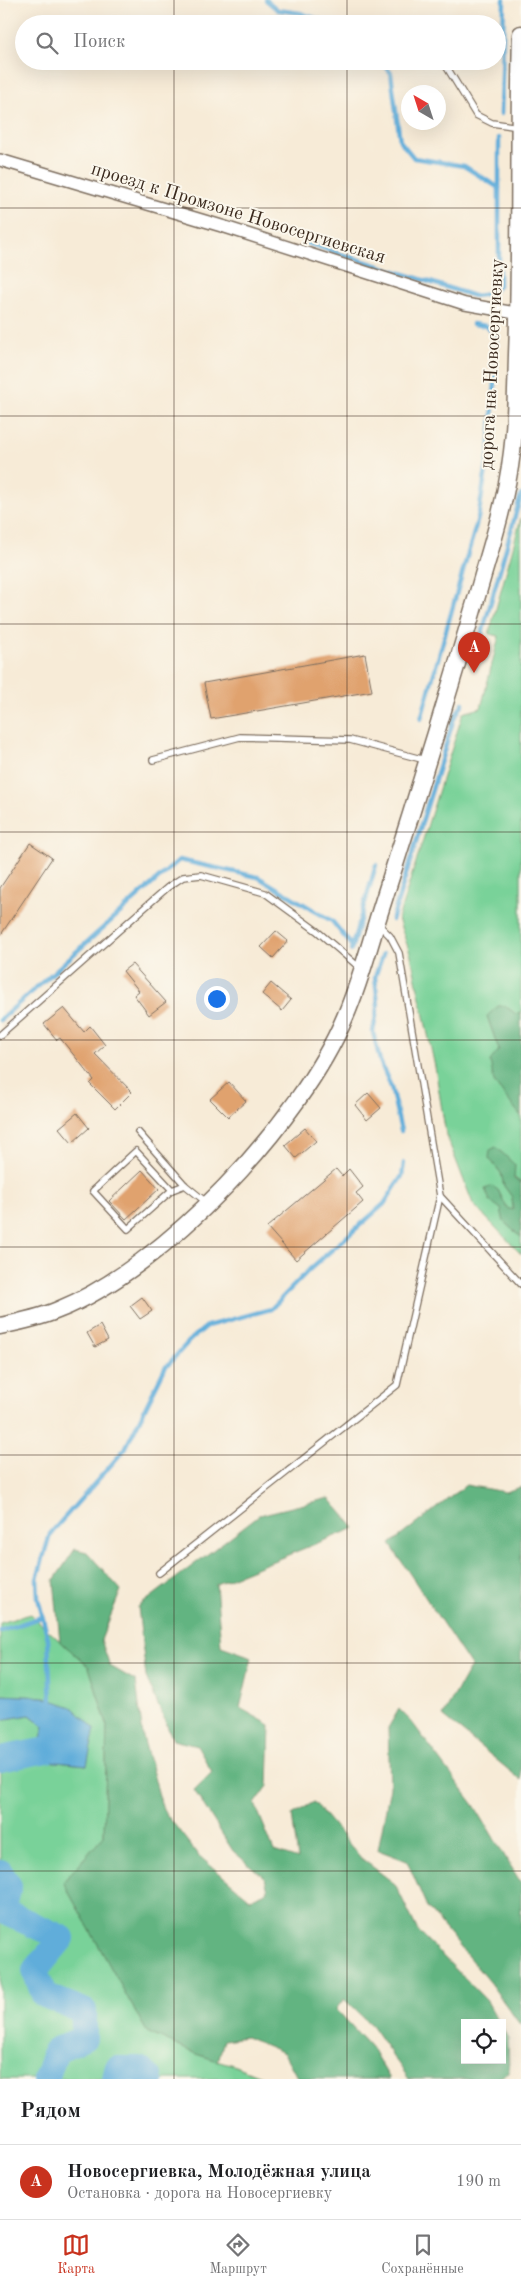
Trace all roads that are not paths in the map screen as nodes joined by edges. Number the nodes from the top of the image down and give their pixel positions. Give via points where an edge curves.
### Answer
1 (521, 34) edge
2 (448, 70) edge
3 (519, 127) junction
4 (0, 160) edge
5 (520, 313) edge
6 (153, 760) dead end
7 (427, 760) junction
8 (377, 923) junction
9 (362, 970) junction
10 (0, 1035) edge
11 (138, 1132) dead end
12 (185, 1185) junction
13 (172, 1190) junction
14 (440, 1196) junction
15 (207, 1204) junction
16 (521, 1284) edge
17 (0, 1326) edge
18 (159, 1573) dead end

1 - 3 street, дорога на Новосергиевку
2 - 3 lane via 476,115 492,123
3 - 5 street, дорога на Новосергиевку
4 - 5 street, проезд к Промзоне Новосергиевская via 225,227 465,304
5 - 7 street, дорога на Новосергиевку via 515,421 506,494
6 - 7 lane via 240,737 350,740
7 - 8 street, дорога на Новосергиевку
8 - 9 street, дорога на Новосергиевку
8 - 14 lane via 390,936 399,953
9 - 10 lane via 317,931 265,893 201,875 183,877
9 - 15 street, дорога на Новосергиевку via 345,1018 315,1075 273,1132
11 - 12 lane
12 - 13 lane
12 - 15 lane
13 - 13 lane via 128,1229 93,1191 136,1150
14 - 16 lane
14 - 18 lane via 397,1386
15 - 17 street, дорога на Новосергиевку via 167,1242 113,1282 58,1310

